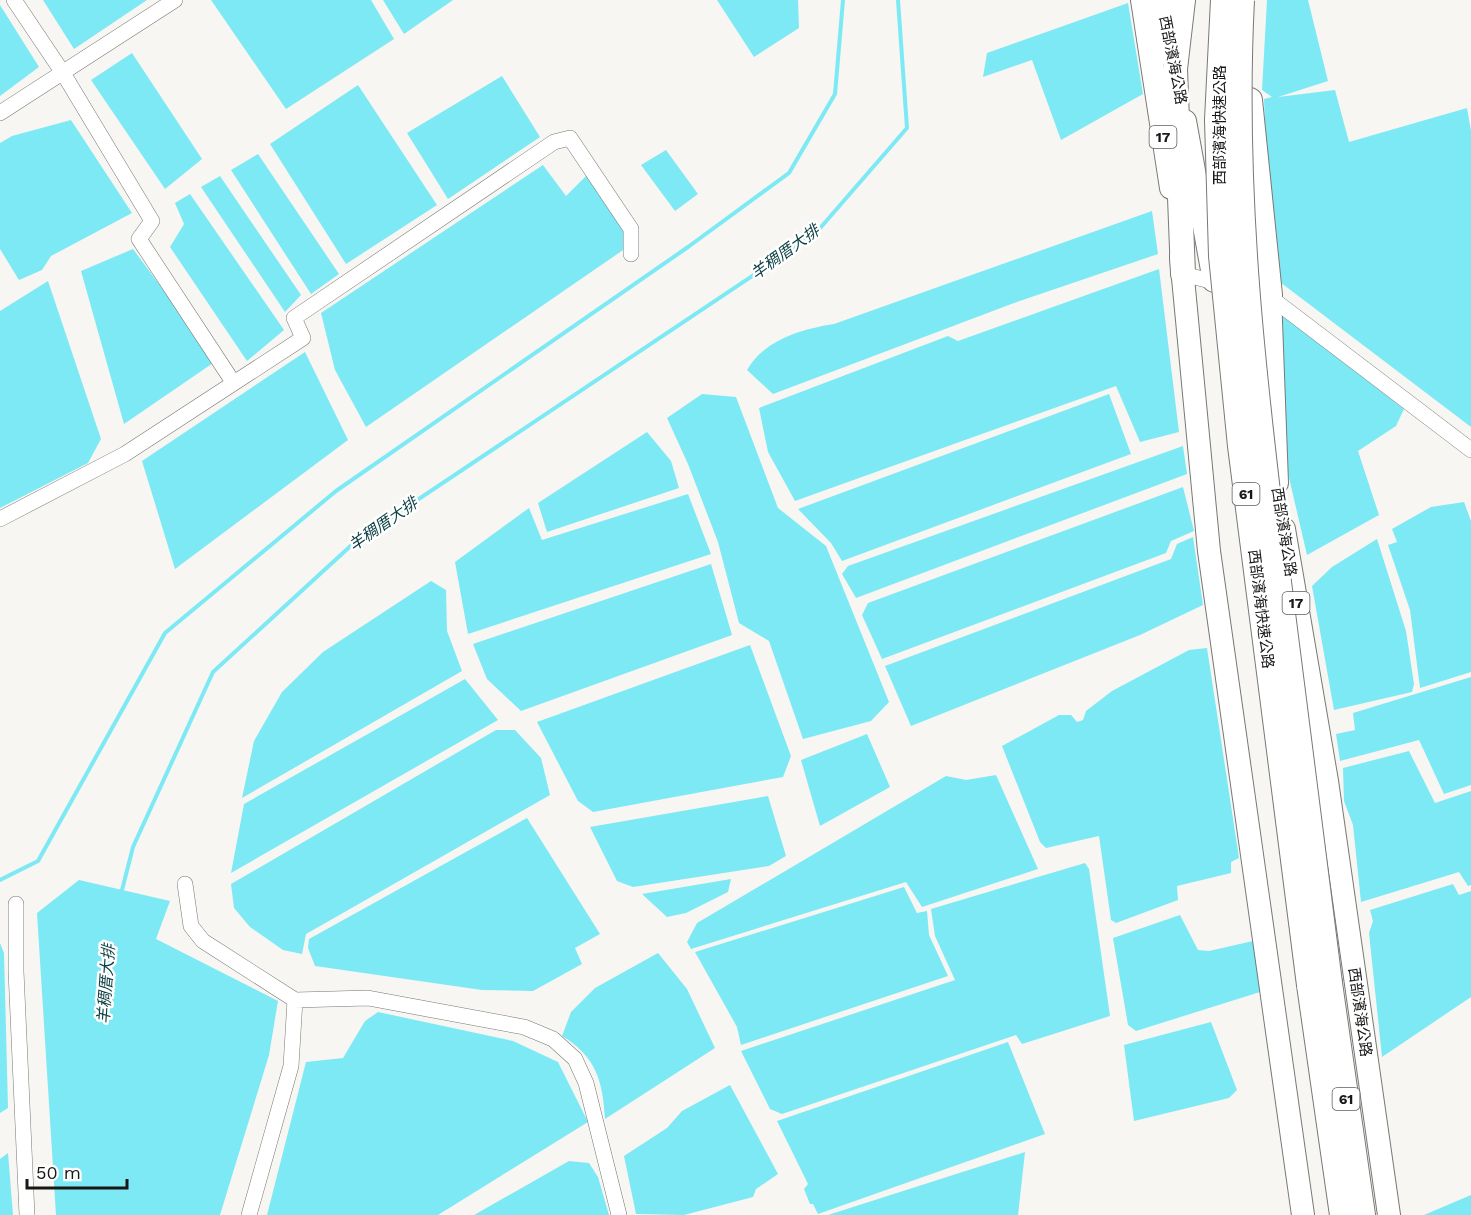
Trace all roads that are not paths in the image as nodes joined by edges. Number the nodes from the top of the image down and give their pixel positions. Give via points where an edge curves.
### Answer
1 (14, 0) edge
2 (175, 0) edge
3 (1142, 0) edge
4 (1162, 0) edge
5 (1182, 0) edge
6 (1223, 0) edge
7 (1242, 0) edge
8 (1248, 0) edge
9 (1175, 69) junction
10 (63, 73) junction
11 (0, 113) edge
12 (631, 254) dead end
13 (1183, 274) junction
14 (1215, 283) junction
15 (1270, 295) junction
16 (232, 382) junction
17 (1471, 450) edge
18 (1277, 483) junction
19 (0, 519) edge
20 (185, 884) dead end
21 (16, 904) dead end
22 (1320, 984) junction
23 (295, 1000) junction
24 (27, 1215) edge
25 (249, 1215) edge
26 (619, 1215) edge
27 (1303, 1215) edge
28 (1342, 1215) edge
29 (1363, 1215) edge
30 (1389, 1215) edge

1 - 10 street
2 - 10 street
3 - 13 main road, 西部濱海公路 / 17
4 - 9 main road, 西部濱海公路 / 17
5 - 9 highway
6 - 22 highway, 西部濱海快速公路 / 61, bridge via 1217,120 1221,256 1240,446
7 - 22 highway, 西部濱海快速公路 / 61, bridge via 1238,125 1243,252
8 - 15 highway via 1250,117
9 - 13 highway
9 - 14 main road, 西部濱海公路 / 17
10 - 11 street
10 - 16 street via 152,220 139,239
12 - 16 street via 631,229 570,138 554,142 294,318 303,338
13 - 14 street
13 - 27 main road, 西部濱海公路 / 17 via 1209,551
14 - 15 street
14 - 18 main road, 西部濱海公路 / 17
15 - 17 street
15 - 18 main road
16 - 19 street via 125,454
18 - 30 main road, 西部濱海公路 / 17 via 1329,793
20 - 23 street via 191,926 203,941
21 - 24 street
22 - 28 highway, 西部濱海快速公路 / 61
22 - 29 highway, 西部濱海快速公路 / 61
23 - 25 street via 291,1066
23 - 26 street via 368,998 524,1027 552,1039 575,1059 586,1083

